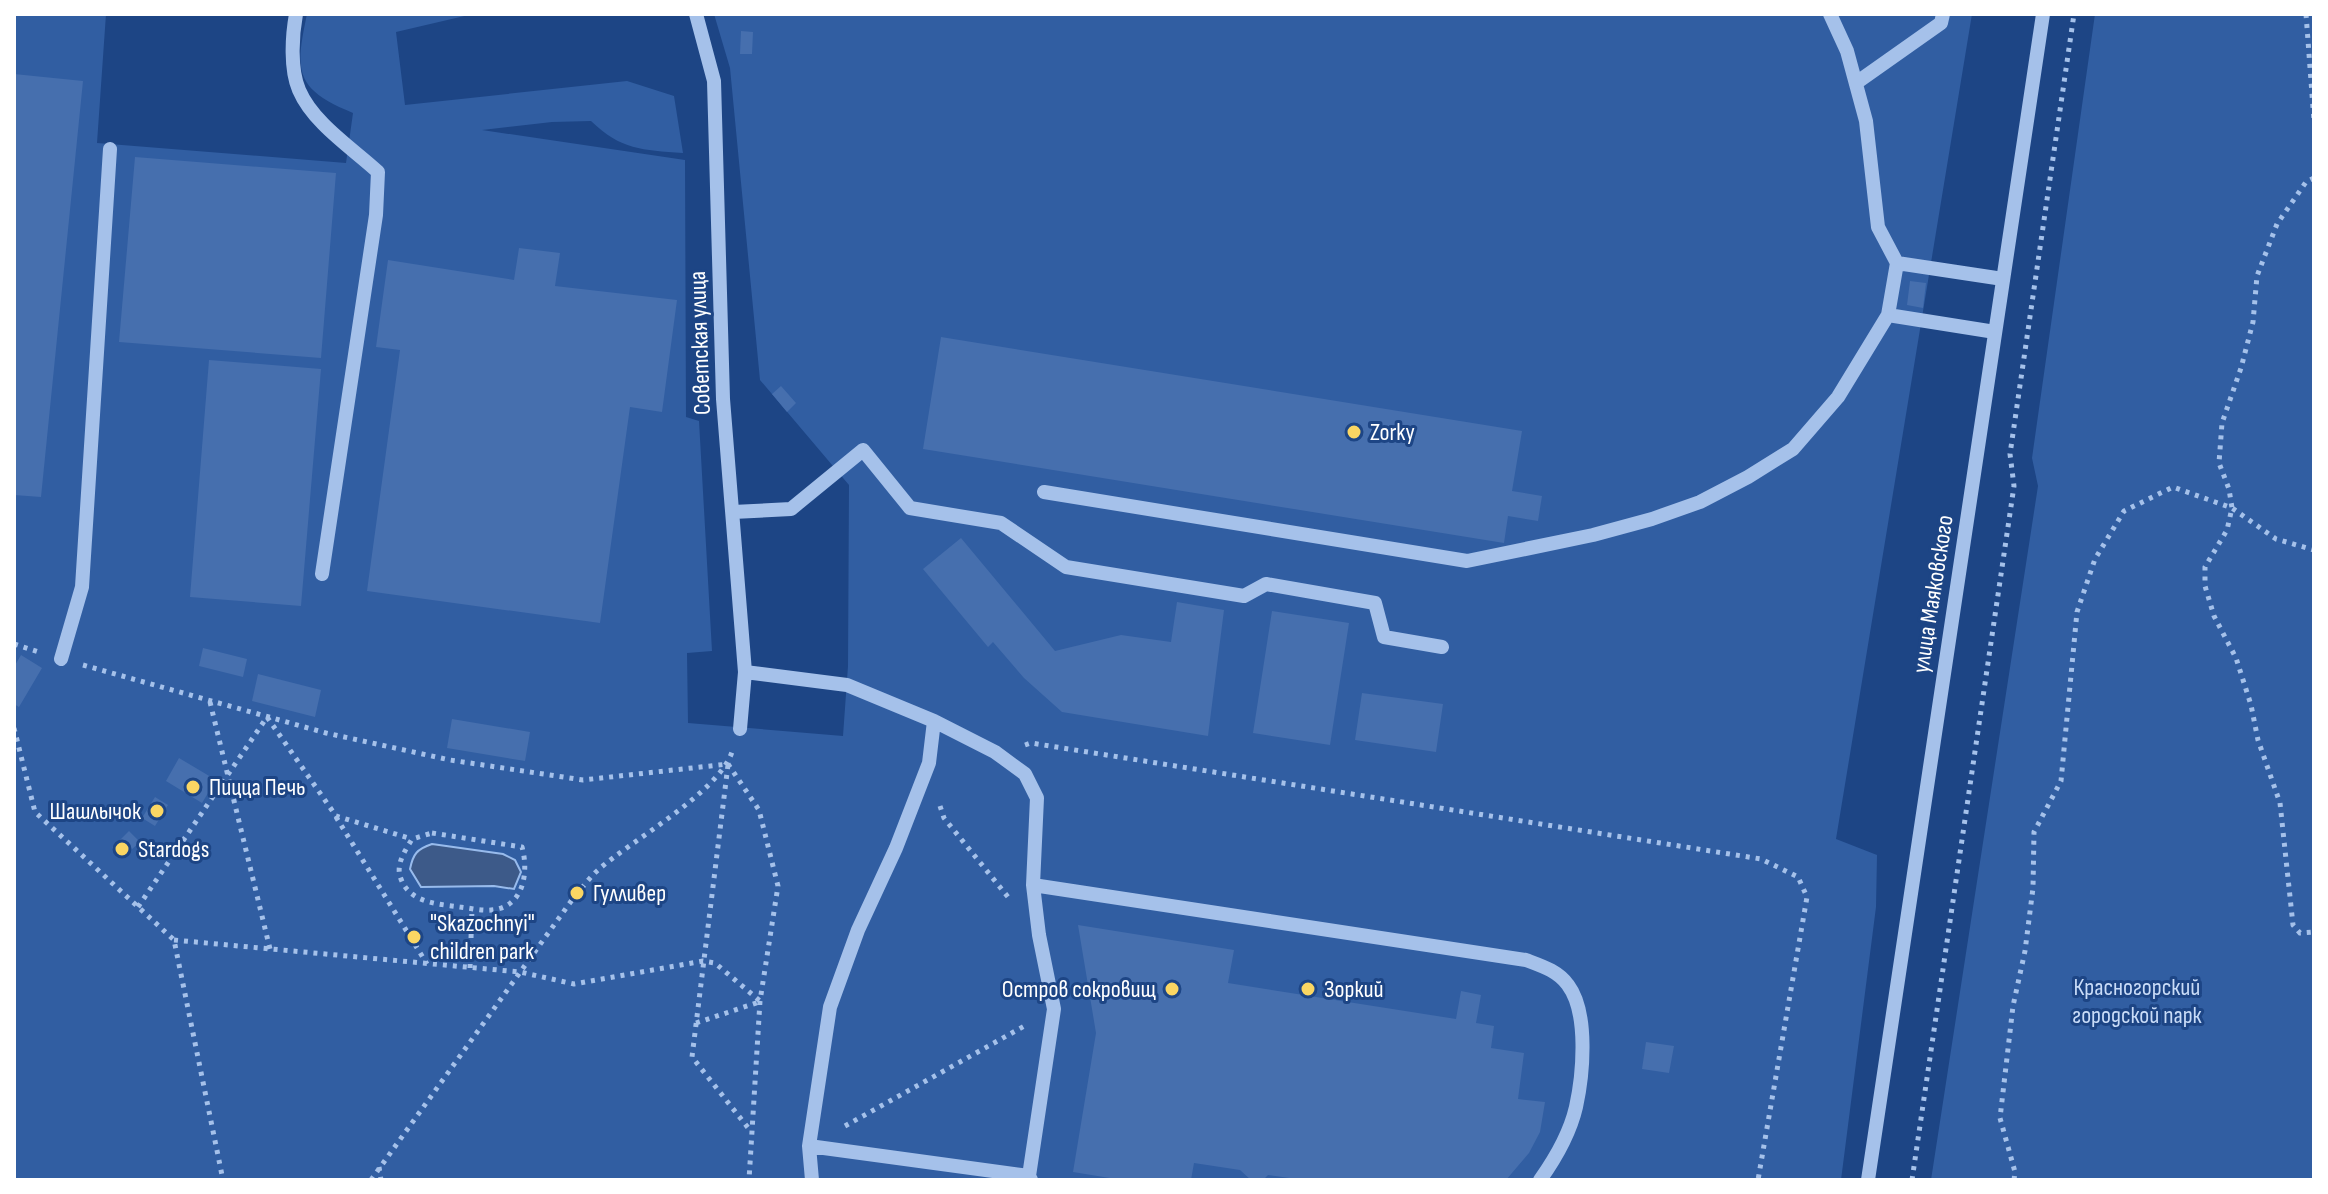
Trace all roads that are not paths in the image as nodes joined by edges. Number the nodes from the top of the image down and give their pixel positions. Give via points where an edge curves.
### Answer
1 (296, 14) edge
2 (696, 14) edge
3 (1830, 14) edge
4 (1943, 14) edge
5 (2043, 14) edge
6 (1856, 83) junction
7 (110, 149) dead end
8 (1897, 263) junction
9 (2003, 279) junction
10 (1888, 315) junction
11 (1995, 332) junction
12 (1044, 492) dead end
13 (733, 512) junction
14 (322, 574) dead end
15 (1442, 647) dead end
16 (61, 659) road end
17 (745, 672) junction
18 (934, 721) junction
19 (740, 729) road end
20 (1033, 885) junction
21 (809, 1146) junction
22 (1030, 1178) edge
23 (812, 1180) edge
24 (1540, 1180) edge
25 (1868, 1180) edge

1 - 14 street via 298,88 313,112 378,172
2 - 13 street, Советская улица via 714,81 723,399
3 - 6 street
4 - 6 street via 1941,23
5 - 9 street, улица Маяковского
6 - 8 street via 1866,121 1878,227
7 - 16 street via 82,587
8 - 9 street
8 - 10 street
9 - 11 street, улица Маяковского
10 - 11 street
10 - 12 street via 1838,397 1793,449 1700,502 1579,538 1467,561
11 - 25 street, улица Маяковского
13 - 15 street via 791,509 863,450 910,508 1001,523 1066,567 1244,596 1266,584 1375,603 1384,637
13 - 17 street, Советская улица
17 - 18 street via 847,685
17 - 19 street, Советская улица
18 - 20 street via 1025,774 1037,798
18 - 21 street via 929,763 830,1007
20 - 22 street via 1054,1009
20 - 24 street via 1526,960 1550,968 1579,1006 1582,1043 1575,1109
21 - 22 street
21 - 23 street

